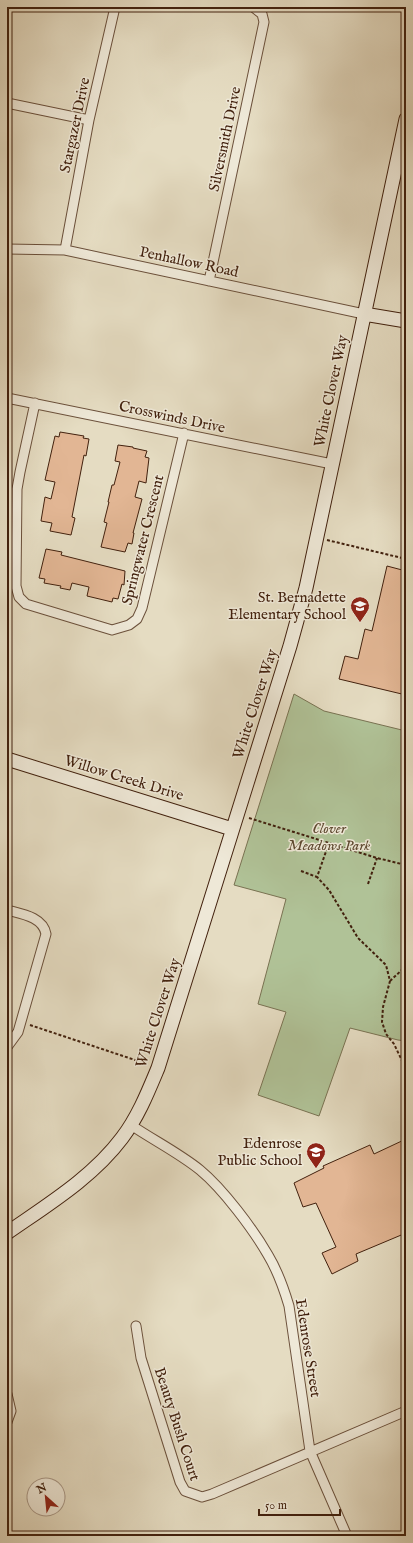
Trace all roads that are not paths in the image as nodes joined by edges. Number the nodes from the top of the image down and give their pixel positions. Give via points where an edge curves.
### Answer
1 (115, 7) edge
2 (253, 7) edge
3 (7, 103) edge
4 (406, 119) edge
5 (89, 120) junction
6 (7, 249) edge
7 (65, 250) junction
8 (209, 281) junction
9 (364, 314) junction
10 (406, 322) edge
11 (7, 398) edge
12 (35, 403) junction
13 (184, 433) junction
14 (332, 464) junction
15 (7, 759) edge
16 (232, 829) junction
17 (7, 910) edge
18 (7, 1047) edge
19 (131, 1125) junction
20 (7, 1233) edge
21 (136, 1326) dead end
22 (7, 1394) edge
23 (406, 1411) edge
24 (7, 1422) edge
25 (310, 1451) junction
26 (347, 1536) edge

1 - 5 street, Stargazer Drive
2 - 8 street, Silversmith Drive via 262,14 264,22
3 - 5 street
4 - 9 street, White Clover Way
5 - 7 street, Stargazer Drive
6 - 7 street, Penhallow Road
7 - 8 street, Penhallow Road
8 - 9 street, Penhallow Road
9 - 10 street
9 - 14 street, White Clover Way
11 - 12 street, Crosswinds Drive
12 - 13 street, Crosswinds Drive
12 - 13 street, Springwater Crescent via 17,489 16,586 19,597 26,604 112,630 129,625 137,619 142,608
13 - 14 street, Crosswinds Drive
14 - 16 street, White Clover Way via 306,588
15 - 16 street, Willow Creek Drive
16 - 19 street, White Clover Way via 158,1068 143,1105
17 - 18 street via 38,920 45,928 46,934 18,1032
19 - 20 street, White Clover Way via 122,1139 88,1175
19 - 25 street, Edenrose Street via 200,1170 239,1214 269,1255 289,1306
21 - 25 street, Beauty Bush Court via 141,1358 185,1491 202,1497 212,1494
22 - 24 street via 11,1411
23 - 25 street
25 - 26 street, Edenrose Street

